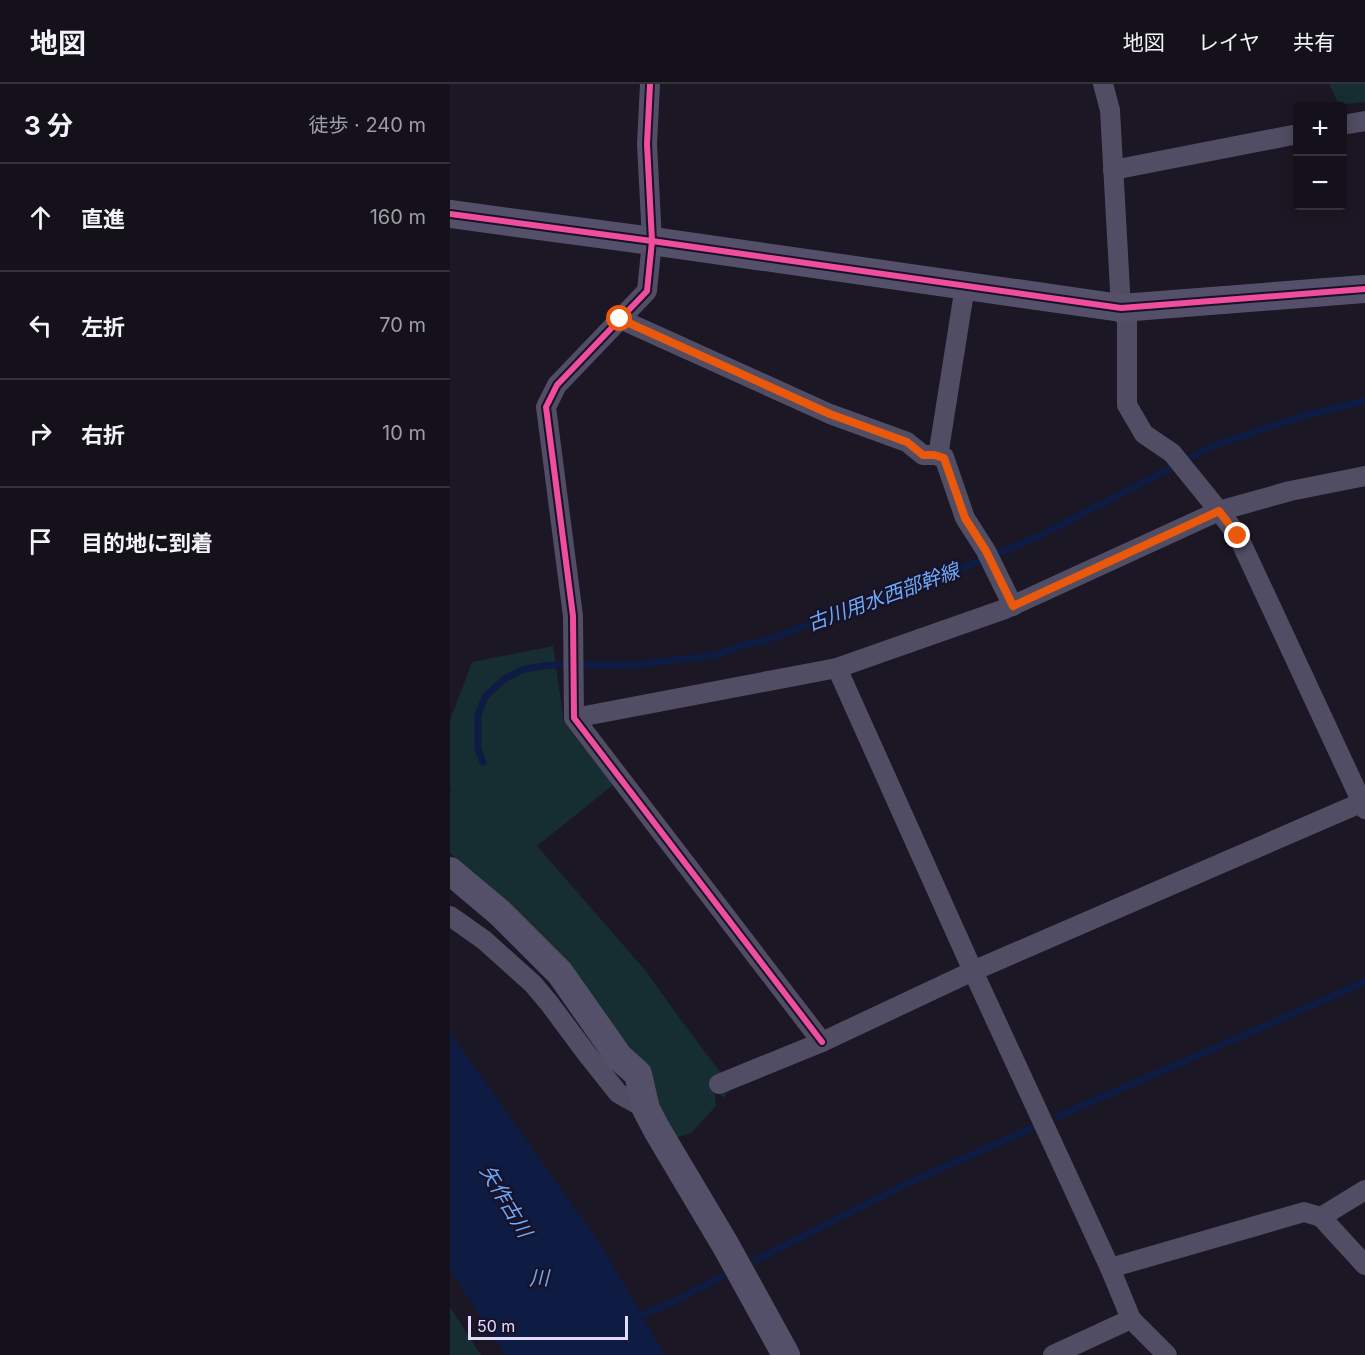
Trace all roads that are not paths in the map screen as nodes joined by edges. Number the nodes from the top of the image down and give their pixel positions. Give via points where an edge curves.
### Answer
1 (650, 84) edge
2 (1103, 84) edge
3 (1365, 121) edge
4 (1347, 124) edge
5 (1293, 135) edge
6 (1113, 171) junction
7 (450, 214) edge
8 (652, 241) junction
9 (965, 286) junction
10 (1365, 289) edge
11 (1121, 308) junction
12 (620, 319) junction
13 (938, 456) junction
14 (1365, 476) edge
15 (1219, 511) junction
16 (1013, 606) junction
17 (837, 668) junction
18 (574, 718) junction
19 (1364, 804) edge
20 (450, 871) edge
21 (450, 916) edge
22 (973, 970) junction
23 (822, 1042) junction
24 (719, 1084) dead end
25 (646, 1109) junction
26 (1365, 1190) edge
27 (1321, 1217) junction
28 (1365, 1265) edge
29 (1110, 1268) junction
30 (1131, 1319) junction
31 (786, 1355) edge
32 (1053, 1355) edge
33 (1167, 1355) edge

1 - 8 street via 647,144
2 - 6 street via 1110,110
3 - 4 street
5 - 6 street
6 - 11 street
7 - 8 street
8 - 9 street
8 - 12 street via 647,291
9 - 11 street
9 - 13 street
10 - 11 street
11 - 15 street via 1127,321 1127,405 1144,434 1172,453
12 - 13 street via 830,414 907,442 923,455
12 - 18 street via 557,385 546,407 573,616
13 - 16 street via 944,458 965,518
14 - 15 street
15 - 16 street
15 - 19 street via 1238,536
16 - 17 street
17 - 18 street
17 - 22 street
18 - 23 street
19 - 22 street
20 - 25 street via 500,913 560,973 620,1058 638,1074
21 - 25 street via 533,984 618,1093
22 - 23 street
22 - 29 street
23 - 24 street
25 - 31 street
26 - 27 street
27 - 28 street
27 - 29 street via 1304,1212
29 - 30 street
30 - 32 street
30 - 33 street

